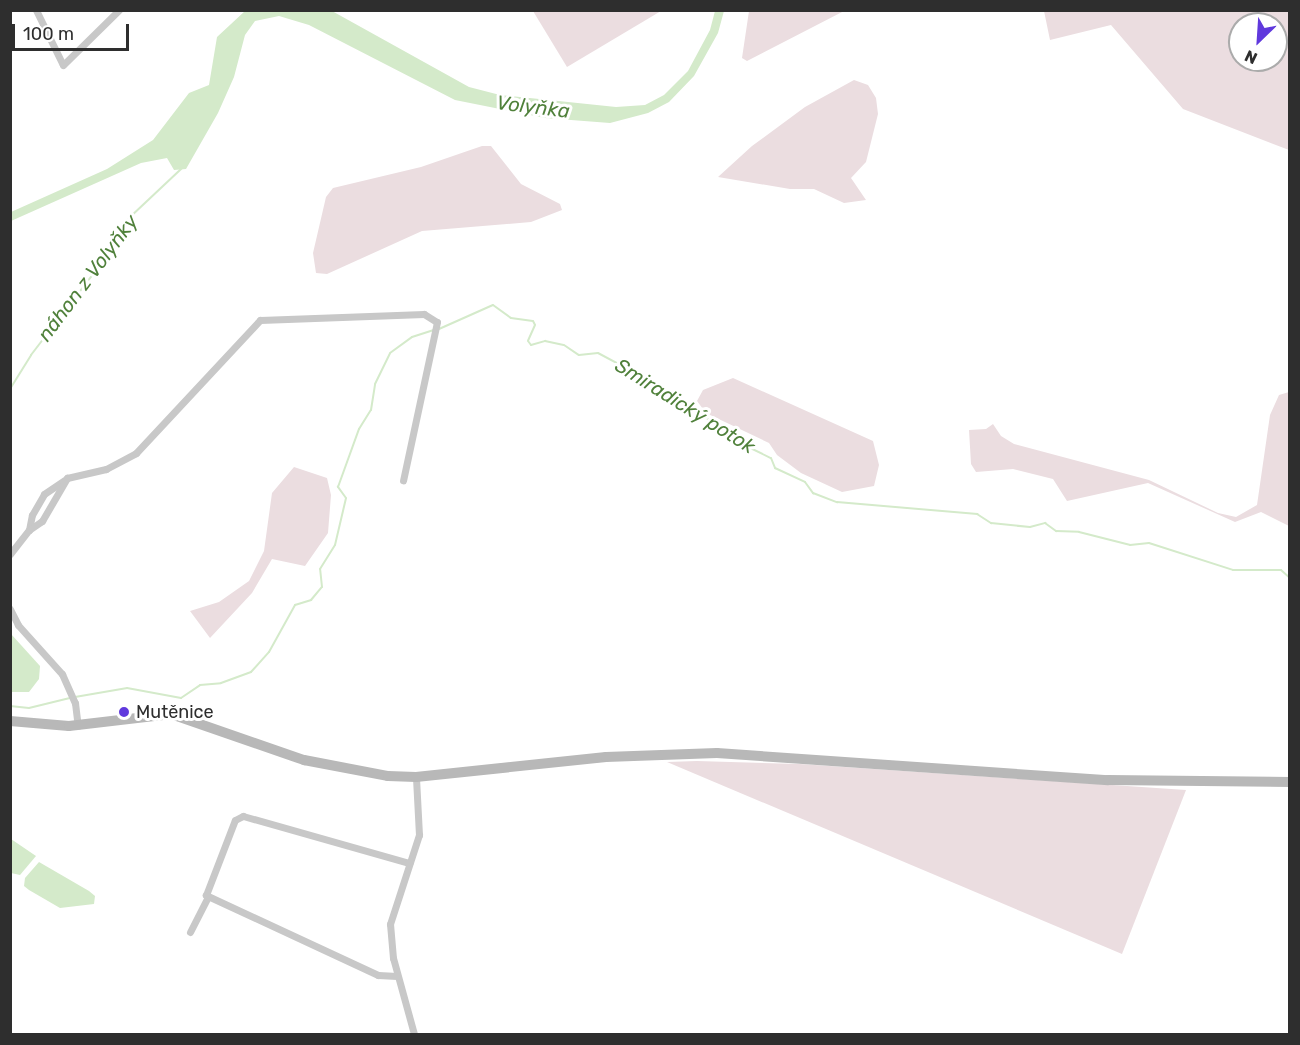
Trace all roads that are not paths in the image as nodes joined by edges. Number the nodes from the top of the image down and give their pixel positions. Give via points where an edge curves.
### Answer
1 (36, 10) edge
2 (119, 10) edge
3 (67, 478) junction
4 (403, 480) dead end
5 (29, 530) junction
6 (10, 554) edge
7 (10, 609) edge
8 (10, 722) edge
9 (78, 726) junction
10 (416, 777) junction
11 (1290, 782) edge
12 (409, 863) junction
13 (207, 898) junction
14 (190, 932) dead end
15 (397, 976) junction
16 (414, 1035) edge

1 - 2 street via 63,65
3 - 4 street via 106,469 136,453 260,320 424,314 437,322
3 - 5 street via 42,521
3 - 5 street via 44,494 32,514
5 - 6 street
7 - 9 street via 18,625 62,674 75,703
8 - 9 street
9 - 10 street via 171,714 332,768
10 - 11 street via 606,757 717,753 1108,780
10 - 12 street via 420,826
12 - 13 street via 243,816 235,820
12 - 15 street via 390,924
13 - 14 street
13 - 15 street via 378,975
15 - 16 street

